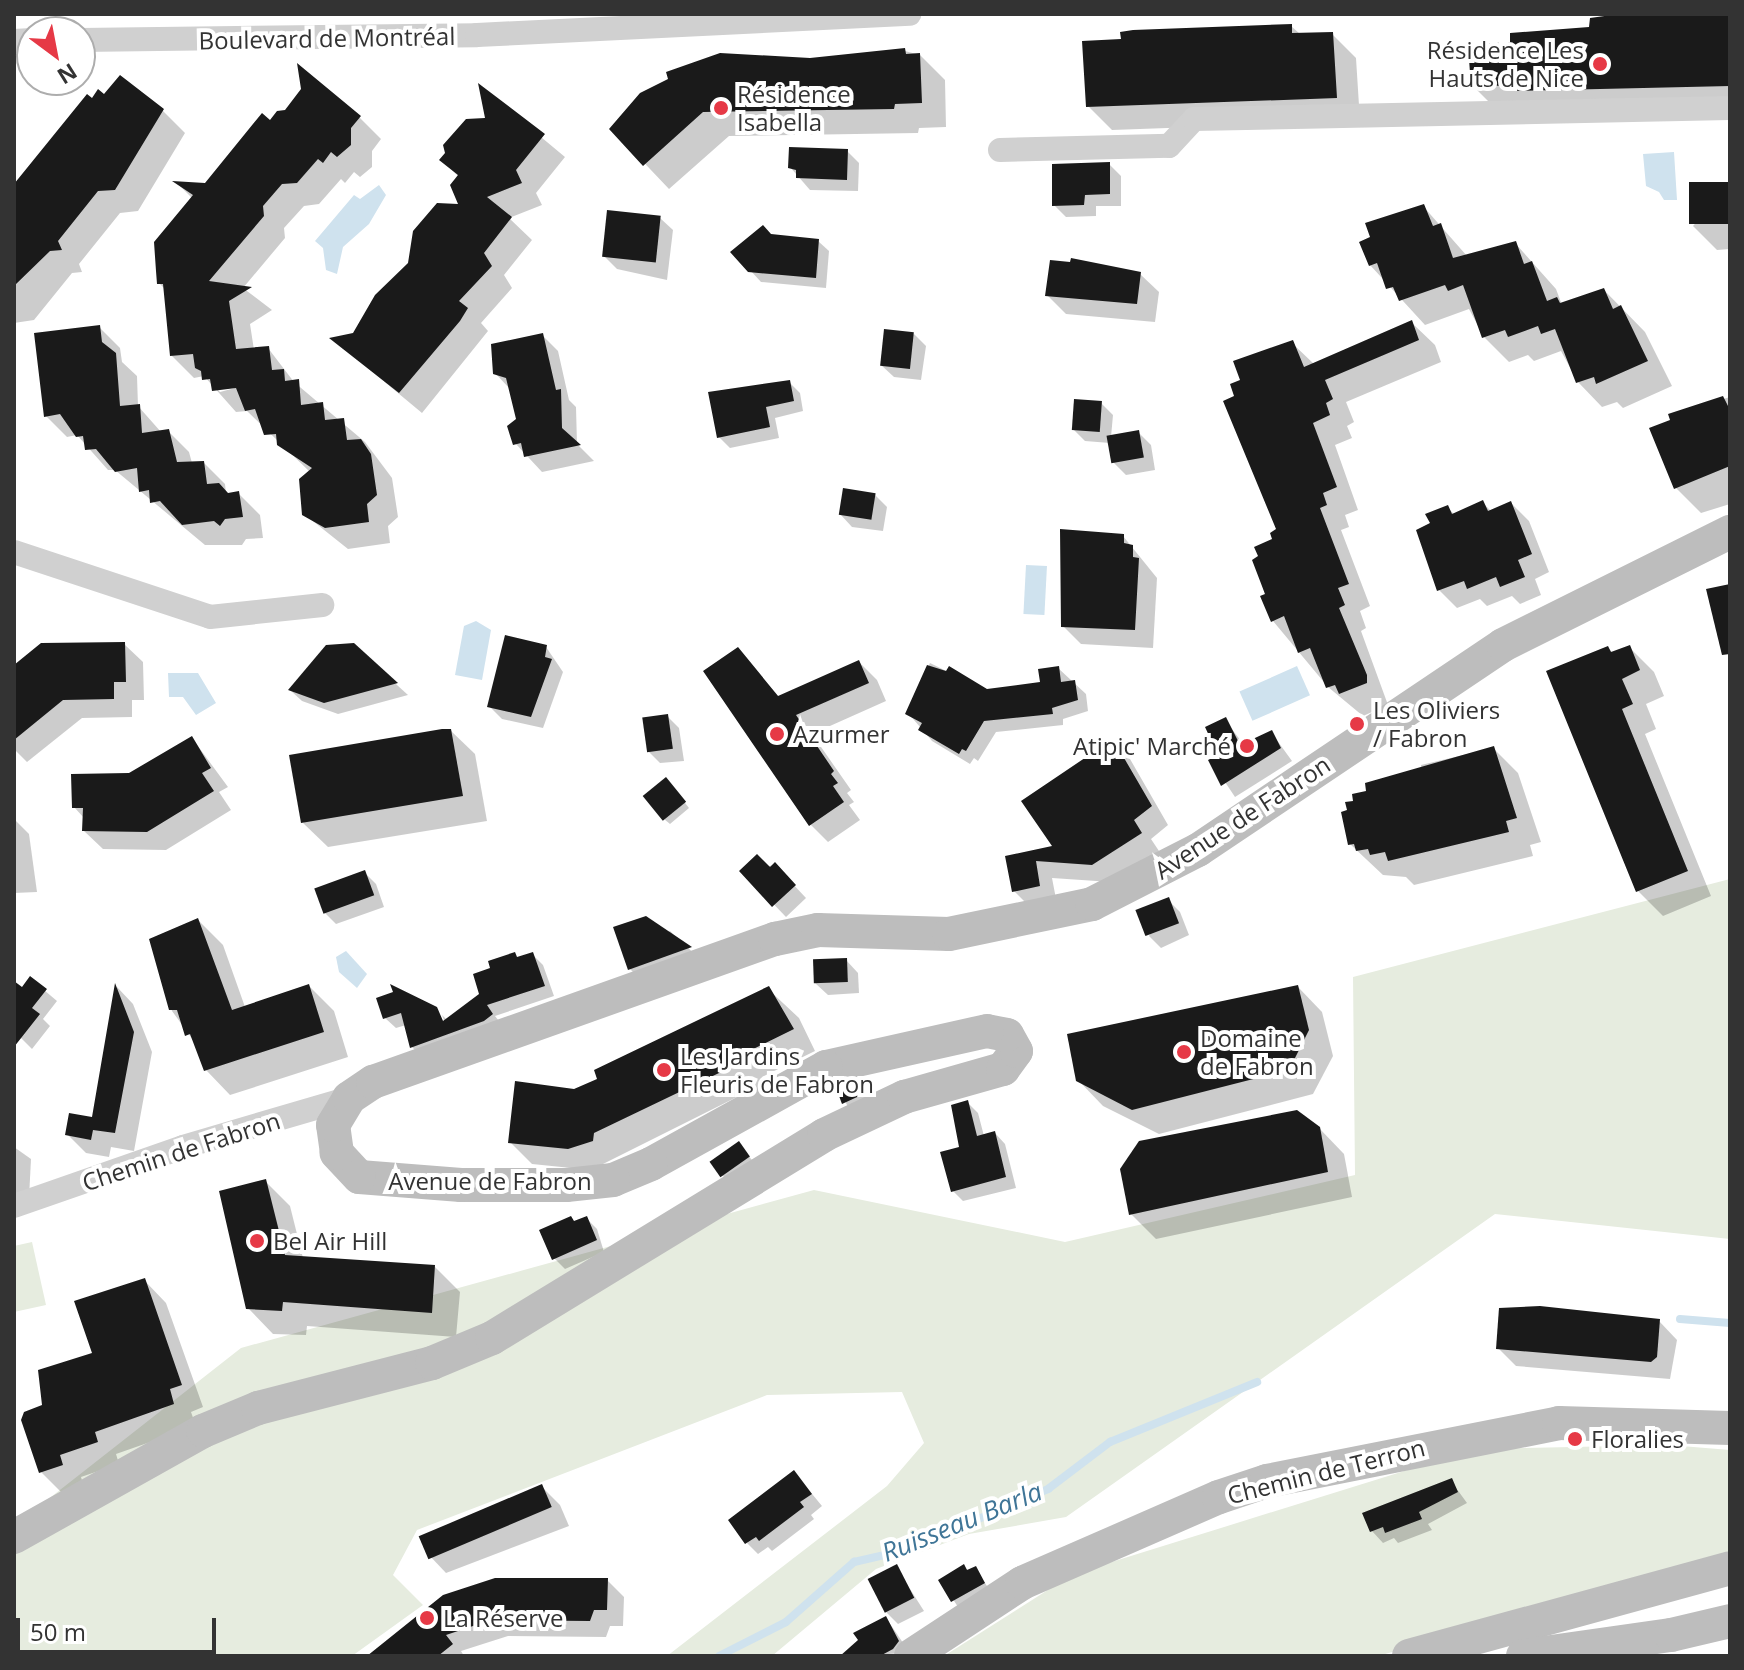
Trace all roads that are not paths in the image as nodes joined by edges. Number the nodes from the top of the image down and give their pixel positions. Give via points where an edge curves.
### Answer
1 (909, 14) edge
2 (96, 40) edge
3 (1730, 108) edge
4 (1000, 150) dead end
5 (1730, 532) edge
6 (14, 552) edge
7 (322, 605) dead end
8 (349, 1098) junction
9 (14, 1206) edge
10 (1730, 1428) edge
11 (14, 1537) edge
12 (1730, 1568) edge
13 (1730, 1621) edge
14 (911, 1656) edge
15 (1409, 1656) edge
16 (1523, 1656) edge

1 - 2 street, Boulevard de Montréal via 241,42
3 - 4 street via 1194,119 1169,146
5 - 8 street, Avenue de Fabron via 1503,645 1198,850 1092,904 949,934 818,930 775,939 399,1070
6 - 7 street via 210,617
8 - 9 street, Chemin de Fabron via 183,1147
8 - 11 street, Avenue de Fabron via 337,1114 333,1137 337,1153 359,1177 461,1185 566,1185 613,1180 651,1164 826,1067 987,1031 1007,1035 1016,1051 1003,1069 904,1097 824,1135 492,1338 432,1363 258,1408 203,1431
10 - 14 street, Chemin de Terron via 1612,1421 1531,1426 1267,1481 1022,1583
12 - 15 street
13 - 16 street

